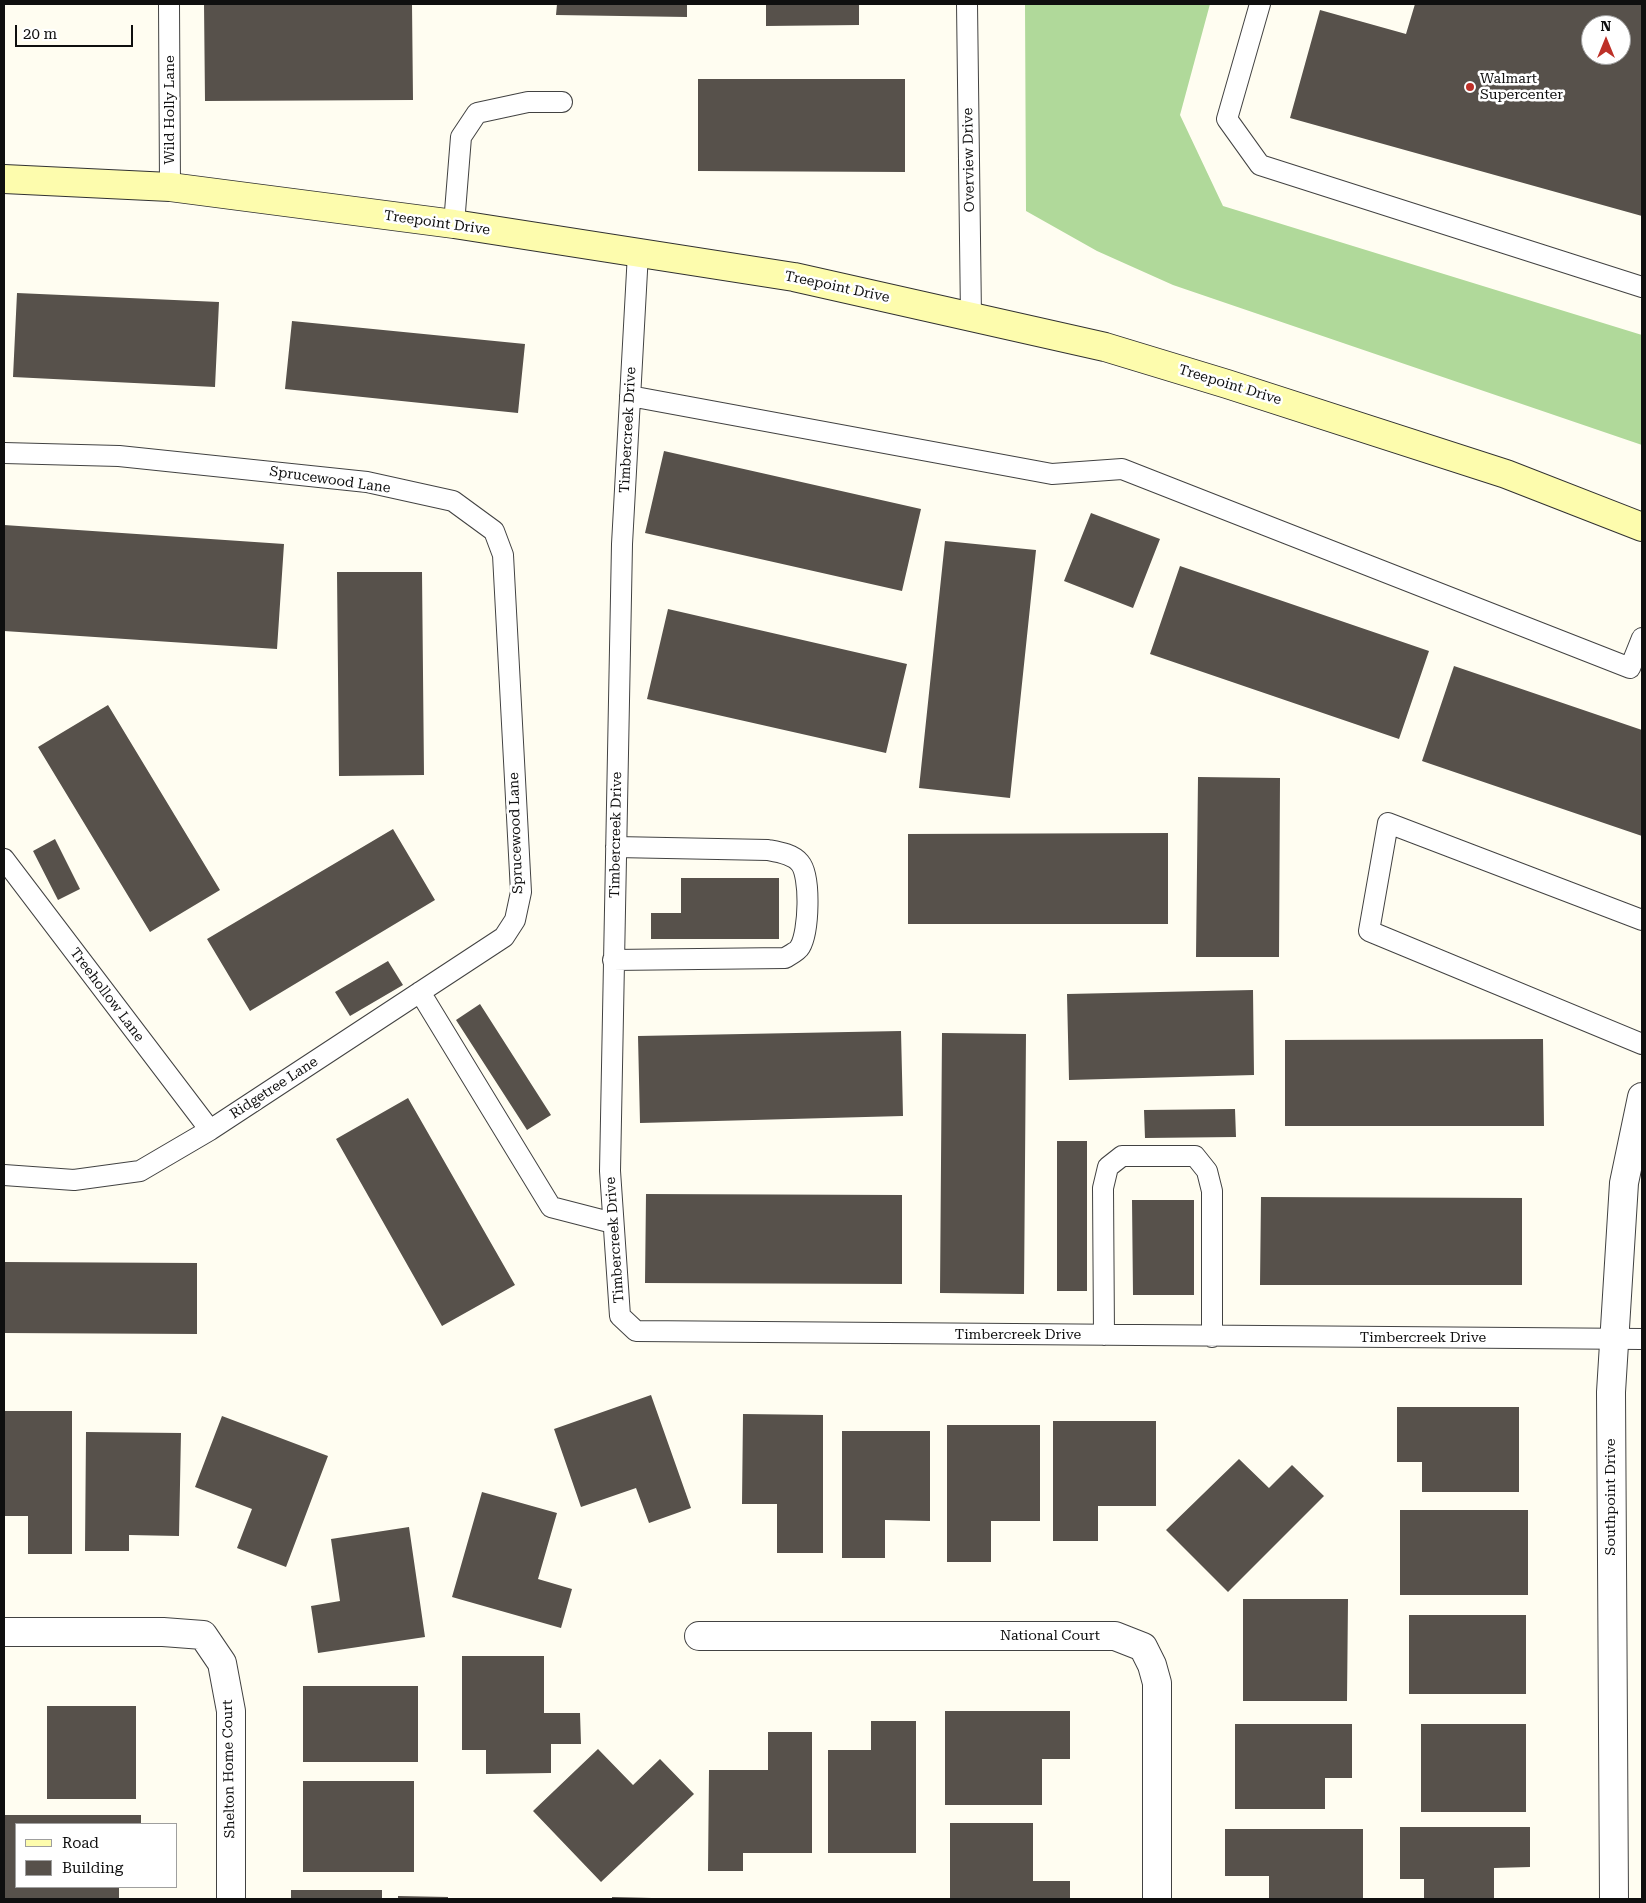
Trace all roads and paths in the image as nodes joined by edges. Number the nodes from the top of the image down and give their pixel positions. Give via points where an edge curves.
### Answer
1 (169, 4) edge
2 (967, 4) edge
3 (1260, 4) edge
4 (562, 102) dead end
5 (4, 179) edge
6 (170, 187) junction
7 (454, 224) junction
8 (638, 253) junction
9 (1642, 287) edge
10 (971, 317) junction
11 (630, 396) junction
12 (4, 453) edge
13 (1642, 527) edge
14 (1642, 638) edge
15 (616, 847) junction
16 (4, 859) edge
17 (515, 920) joint
18 (1642, 920) edge
19 (613, 960) junction
20 (420, 992) junction
21 (1642, 1044) edge
22 (1642, 1097) edge
23 (210, 1130) junction
24 (4, 1174) edge
25 (613, 1223) junction
26 (1104, 1335) junction
27 (1212, 1337) junction
28 (1629, 1340) edge
29 (4, 1632) edge
30 (699, 1636) dead end
31 (231, 1899) edge
32 (1157, 1899) edge
33 (1614, 1899) edge

1 - 6 lane, Wild Holly Lane
2 - 10 lane, Overview Drive
3 - 9 lane via 1226,119 1260,165
4 - 7 lane via 528,102 477,113 461,137
5 - 6 street, Treepoint Drive
6 - 7 street, Treepoint Drive
7 - 8 street, Treepoint Drive
8 - 10 street, Treepoint Drive via 794,277
8 - 11 lane, Timbercreek Drive
10 - 13 street, Treepoint Drive via 1105,347 1227,384 1506,474
11 - 14 lane via 1052,474 1122,469 1630,668
11 - 15 lane, Timbercreek Drive via 622,544
12 - 17 lane, Sprucewood Lane via 119,456 367,482 453,501 494,532 503,555 521,892
15 - 19 lane, Timbercreek Drive
15 - 19 lane via 784,853 800,863 806,878 806,932 800,948 785,958
16 - 23 lane, Treehollow Lane
17 - 20 lane, Ridgetree Lane via 504,937
18 - 21 lane via 1388,822 1368,931
19 - 25 lane, Timbercreek Drive via 610,1171
20 - 23 lane, Ridgetree Lane
20 - 25 lane via 551,1207
22 - 28 street, Southpoint Drive via 1624,1183
23 - 24 lane, Ridgetree Lane via 140,1171 74,1180
25 - 26 lane, Timbercreek Drive via 620,1316 636,1331
26 - 27 lane, Timbercreek Drive
26 - 27 lane via 1103,1188 1108,1167 1122,1156 1195,1156 1207,1171 1212,1191
27 - 28 lane, Timbercreek Drive
28 - 33 street, Southpoint Drive via 1611,1392
29 - 31 street, Shelton Home Court via 163,1632 203,1636 222,1663 231,1711
30 - 32 street, National Court via 1115,1636 1143,1646 1157,1684

